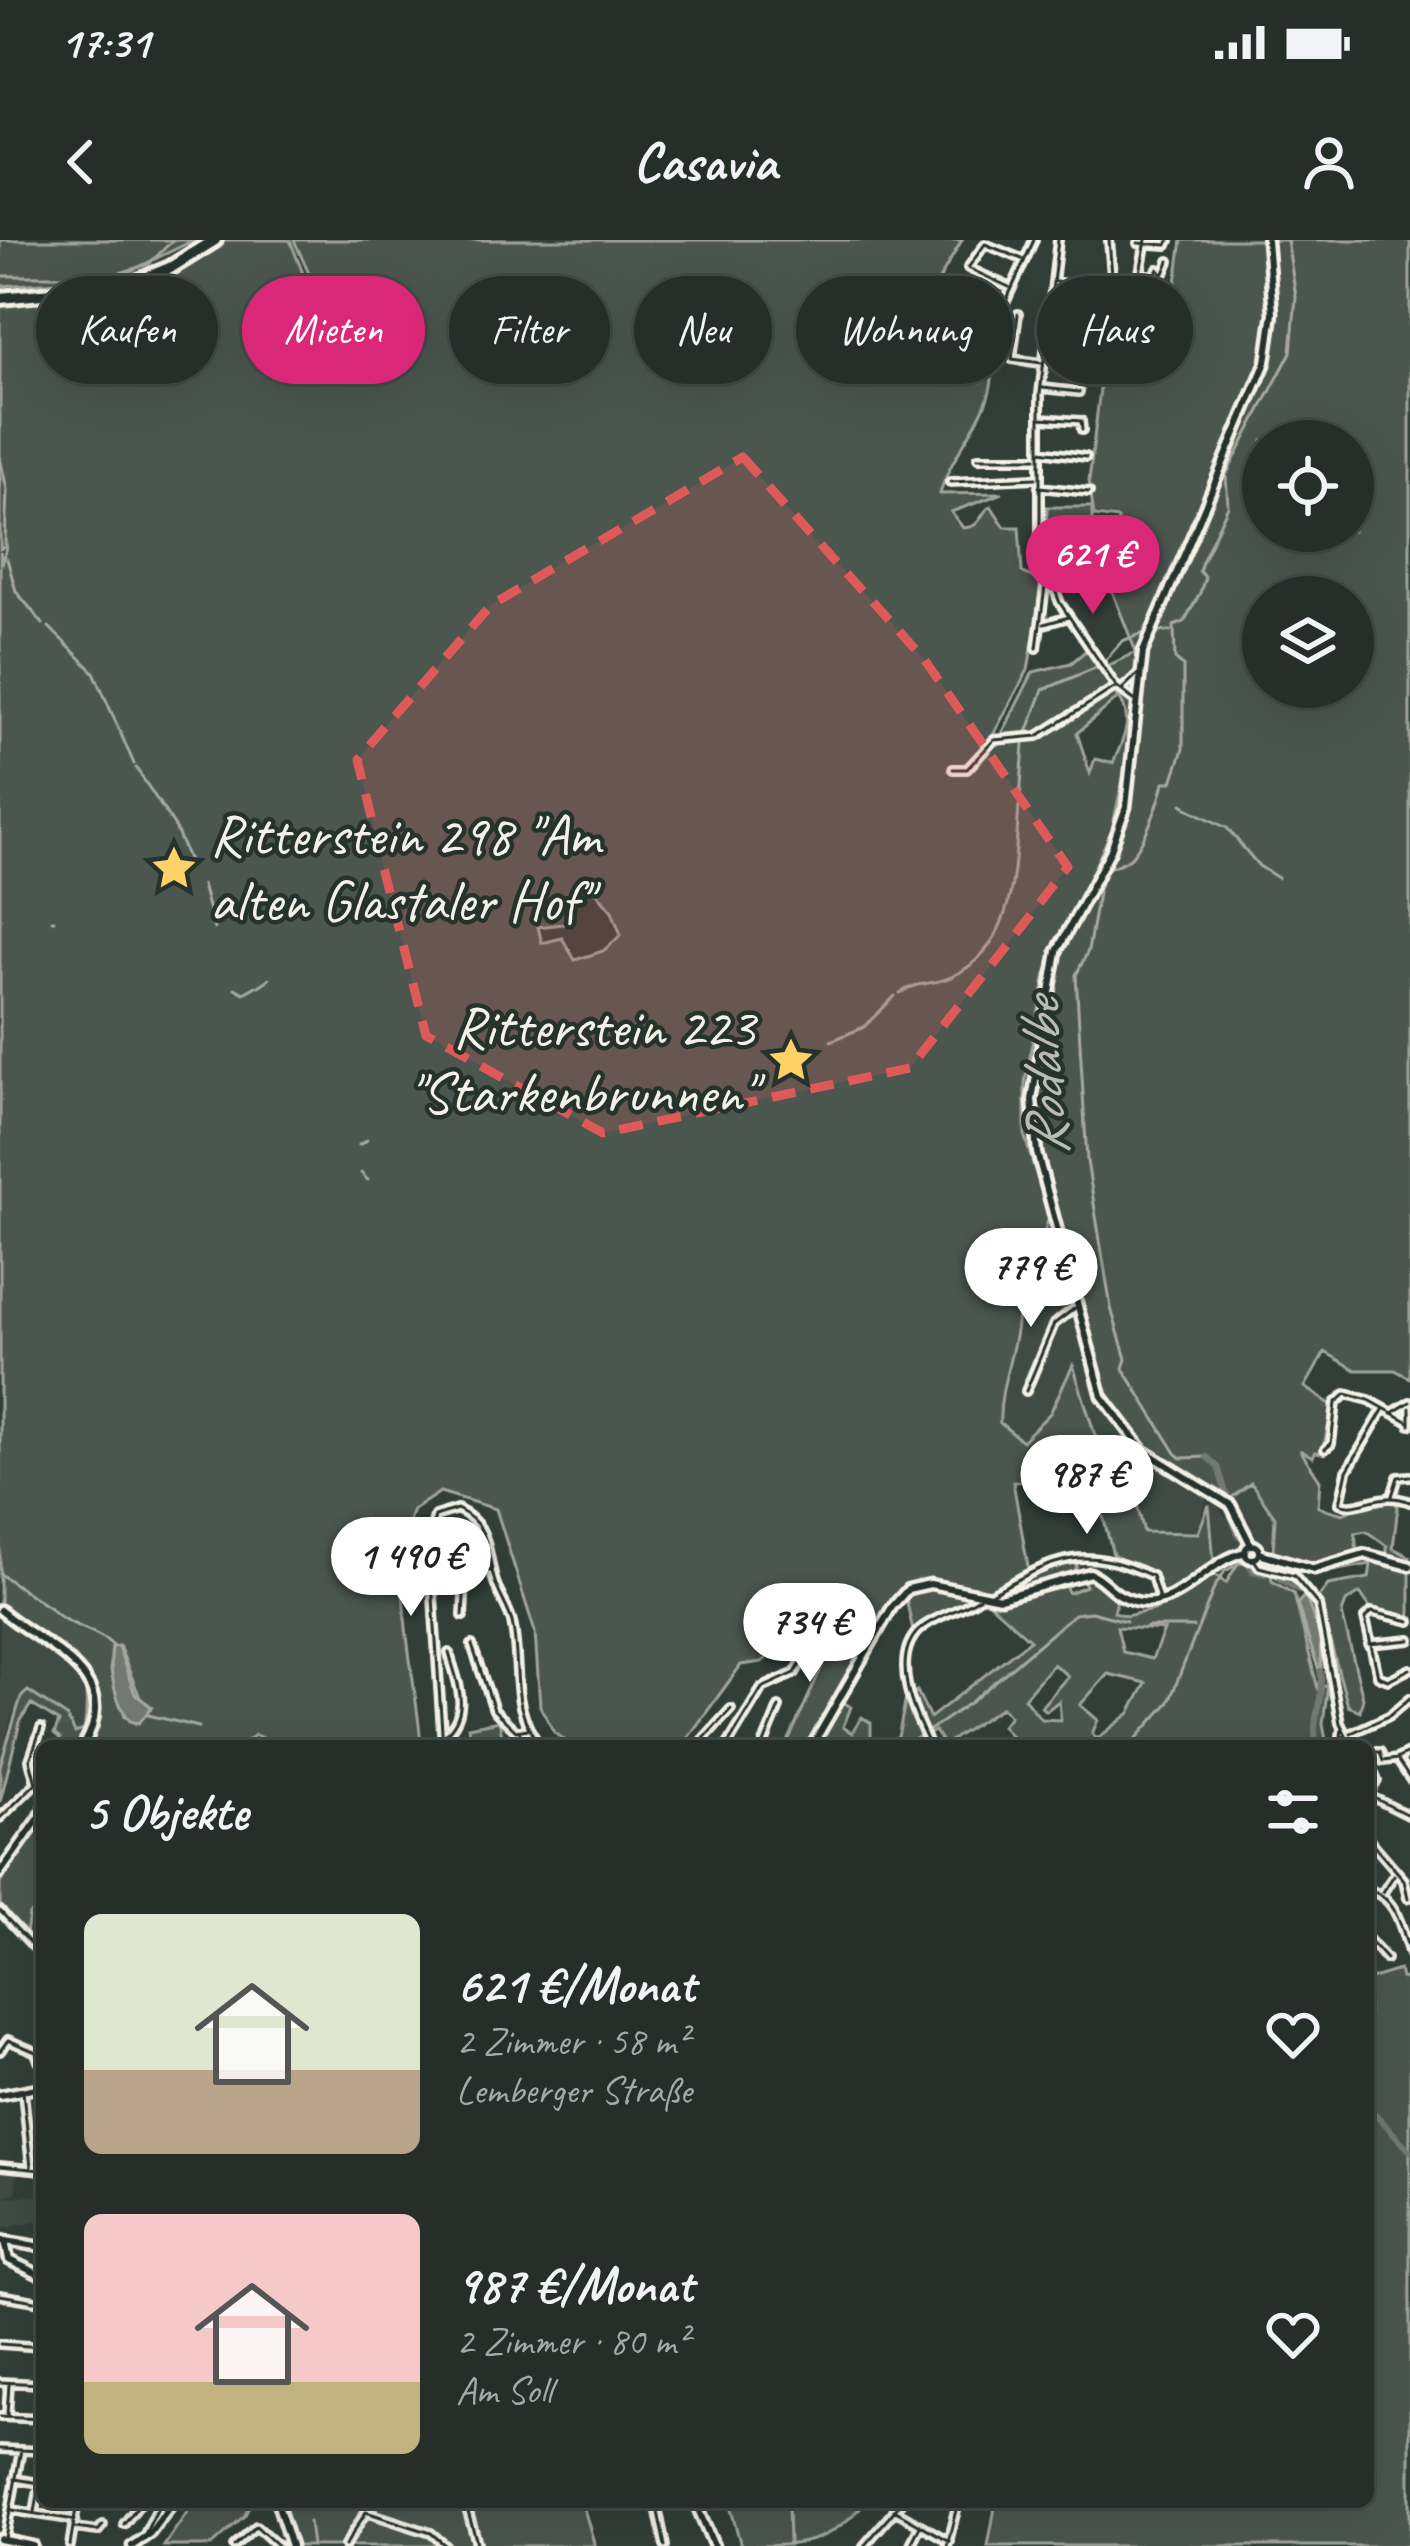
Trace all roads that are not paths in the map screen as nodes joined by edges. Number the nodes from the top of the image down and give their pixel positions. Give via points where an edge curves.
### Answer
1 (1034, 240) edge
2 (1058, 240) edge
3 (1109, 240) edge
4 (1267, 240) edge
5 (1146, 242) edge
6 (1167, 242) edge
7 (1138, 243) edge
8 (200, 244) edge
9 (1024, 260) junction
10 (1169, 261) dead end
11 (1141, 274) joint
12 (986, 276) edge
13 (1055, 276) edge
14 (1112, 276) edge
15 (1013, 286) edge
16 (0, 296) edge
17 (1018, 314) dead end
18 (1037, 363) edge
19 (1042, 384) edge
20 (1041, 388) junction
21 (1078, 392) dead end
22 (1039, 418) junction
23 (1082, 430) dead end
24 (1038, 454) junction
25 (1086, 457) dead end
26 (978, 458) dead end
27 (1037, 478) junction
28 (950, 482) dead end
29 (1037, 486) junction
30 (1089, 491) dead end
31 (1047, 578) junction
32 (1060, 603) junction
33 (1043, 607) junction
34 (1069, 617) junction
35 (1042, 625) junction
36 (1037, 648) dead end
37 (1138, 674) junction
38 (1118, 688) junction
39 (1135, 698) junction
40 (956, 769) dead end
41 (1075, 1308) junction
42 (1026, 1391) dead end
43 (1410, 1405) edge
44 (1383, 1410) junction
45 (1390, 1414) junction
46 (1410, 1424) edge
47 (1325, 1449) dead end
48 (1410, 1476) edge
49 (1392, 1496) junction
50 (1410, 1502) edge
51 (458, 1531) dead end
52 (1252, 1552) junction
53 (1410, 1566) edge
54 (476, 1570) junction
55 (493, 1571) junction
56 (983, 1597) junction
57 (1159, 1600) junction
58 (0, 1610) edge
59 (464, 1616) dead end
60 (1410, 1621) edge
61 (1410, 1640) edge
62 (1367, 1644) junction
63 (472, 1645) dead end
64 (812, 1645) dead end
65 (449, 1653) dead end
66 (1410, 1669) edge
67 (1410, 1698) edge
68 (779, 1707) dead end
69 (731, 1709) dead end
70 (40, 1728) dead end
71 (528, 1728) junction
72 (1342, 1729) junction
73 (520, 1732) junction
74 (1349, 1733) junction
75 (442, 1738) joint
76 (1343, 1738) joint
77 (86, 1740) edge
78 (520, 1740) edge
79 (537, 1740) edge
80 (703, 1740) edge
81 (731, 1740) edge
82 (765, 1740) edge
83 (816, 1740) edge
84 (928, 1740) edge
85 (1410, 1752) edge
86 (1374, 1753) edge
87 (1398, 1760) junction
88 (1410, 1779) edge
89 (1374, 1797) edge
90 (1410, 1816) edge
91 (0, 1818) edge
92 (36, 1822) edge
93 (1374, 1845) edge
94 (1397, 1872) junction
95 (0, 1873) edge
96 (1374, 1892) edge
97 (1382, 1894) junction
98 (1408, 1898) edge
99 (0, 1910) edge
100 (1374, 1946) edge
101 (36, 1949) edge
102 (1410, 1955) edge
103 (1386, 1959) dead end
104 (0, 2051) edge
105 (36, 2052) edge
106 (36, 2087) edge
107 (23, 2090) junction
108 (0, 2095) edge
109 (0, 2166) edge
110 (31, 2167) junction
111 (36, 2168) edge
112 (3, 2240) edge
113 (36, 2246) edge
114 (36, 2273) edge
115 (0, 2295) edge
116 (35, 2301) dead end
117 (0, 2344) edge
118 (28, 2346) junction
119 (36, 2347) edge
120 (28, 2356) dead end
121 (0, 2382) edge
122 (9, 2382) junction
123 (36, 2384) edge
124 (3, 2418) edge
125 (36, 2419) edge
126 (0, 2449) edge
127 (20, 2450) junction
128 (36, 2450) edge
129 (15, 2479) junction
130 (36, 2482) edge
131 (0, 2491) edge
132 (13, 2494) junction
133 (36, 2508) edge
134 (76, 2508) edge
135 (136, 2508) edge
136 (162, 2508) edge
137 (166, 2508) edge
138 (279, 2508) edge
139 (467, 2508) edge
140 (657, 2508) edge
141 (698, 2508) edge
142 (957, 2508) edge
143 (10, 2510) junction
144 (894, 2510) joint
145 (162, 2512) junction
146 (35, 2514) junction
147 (74, 2524) junction
148 (124, 2524) dead end
149 (103, 2525) dead end
150 (920, 2525) junction
151 (3, 2539) edge
152 (948, 2544) edge
153 (33, 2546) edge
154 (70, 2546) edge
155 (132, 2546) edge
156 (234, 2546) edge
157 (278, 2546) edge
158 (290, 2546) edge
159 (345, 2546) edge
160 (446, 2546) edge
161 (478, 2546) edge
162 (665, 2546) edge
163 (714, 2546) edge
164 (863, 2546) edge
165 (910, 2546) edge

1 - 9 street
2 - 13 street
3 - 14 street
4 - 37 street via 1273,313 1266,362
5 - 6 street
5 - 7 street
5 - 11 street
8 - 16 highway via 113,289
9 - 12 street via 986,244 968,268
9 - 15 street
10 - 11 street via 1163,275
17 - 18 street via 1012,359
19 - 20 street
20 - 21 street
20 - 22 street
22 - 23 street via 1081,422
22 - 24 street
24 - 25 street
24 - 26 street
24 - 27 street
27 - 28 street
27 - 29 street
29 - 30 street
29 - 31 street
31 - 32 street
31 - 33 street
32 - 33 street
32 - 34 street
33 - 35 street
34 - 35 street
34 - 38 street
35 - 36 street
37 - 38 street
37 - 39 street
38 - 39 street
38 - 40 street via 1038,736 994,740 967,769
39 - 41 street via 1126,807 1057,951 1033,1084 1036,1153
41 - 42 street via 1054,1324
41 - 52 street via 1117,1422 1156,1459 1231,1505
43 - 45 street
43 - 46 street
44 - 45 street
44 - 47 street via 1344,1396
44 - 49 street via 1347,1471 1342,1505
45 - 46 street
48 - 49 street via 1398,1477
49 - 50 street
51 - 54 street
52 - 53 street via 1310,1569 1365,1554
52 - 57 street via 1216,1562 1180,1596
52 - 72 street via 1258,1567 1297,1578 1318,1605
54 - 55 street
54 - 59 street via 462,1584
55 - 71 street via 512,1622 517,1698
55 - 75 street via 474,1520 457,1510 435,1516 429,1596
56 - 57 street via 1090,1573 1124,1597
56 - 57 street via 1058,1560 1101,1556 1152,1576
56 - 83 street via 931,1584 902,1593
56 - 84 street via 926,1625 912,1645 908,1690
58 - 77 street via 92,1684 96,1718
60 - 62 street via 1367,1613
61 - 62 street
62 - 66 street via 1382,1679
63 - 73 street via 497,1715
64 - 81 street via 795,1672 762,1688
65 - 75 street via 461,1711
67 - 74 street
68 - 82 street
69 - 80 street
70 - 91 street via 30,1757 35,1783
71 - 73 street
71 - 79 street
72 - 74 street
72 - 76 street
73 - 78 street
74 - 76 street
85 - 87 street
86 - 87 street
87 - 88 street
89 - 90 street
92 - 95 street
93 - 94 street
94 - 97 street
94 - 98 street
96 - 97 street
97 - 102 street
99 - 101 street
100 - 103 street
104 - 105 street via 8,2040
106 - 107 street
107 - 108 street
107 - 110 street
109 - 110 street
110 - 111 street
112 - 113 street
112 - 114 street via 8,2259
115 - 116 street
117 - 118 street
118 - 119 street
118 - 120 street
121 - 122 street
122 - 123 street
122 - 124 street
124 - 125 street
126 - 127 street
127 - 128 street
127 - 129 street
129 - 130 street
129 - 132 street
131 - 132 street
132 - 143 street
133 - 146 street
134 - 147 street
135 - 148 street
136 - 145 street
137 - 145 street
138 - 158 street
139 - 161 street
140 - 162 street
141 - 163 street
142 - 152 street
143 - 146 street
143 - 151 street
144 - 150 street
144 - 164 street
145 - 155 street
146 - 147 street
147 - 149 street via 98,2531
147 - 154 street
150 - 152 street
150 - 165 street
151 - 153 street
156 - 157 street via 256,2526
159 - 160 street via 365,2512

